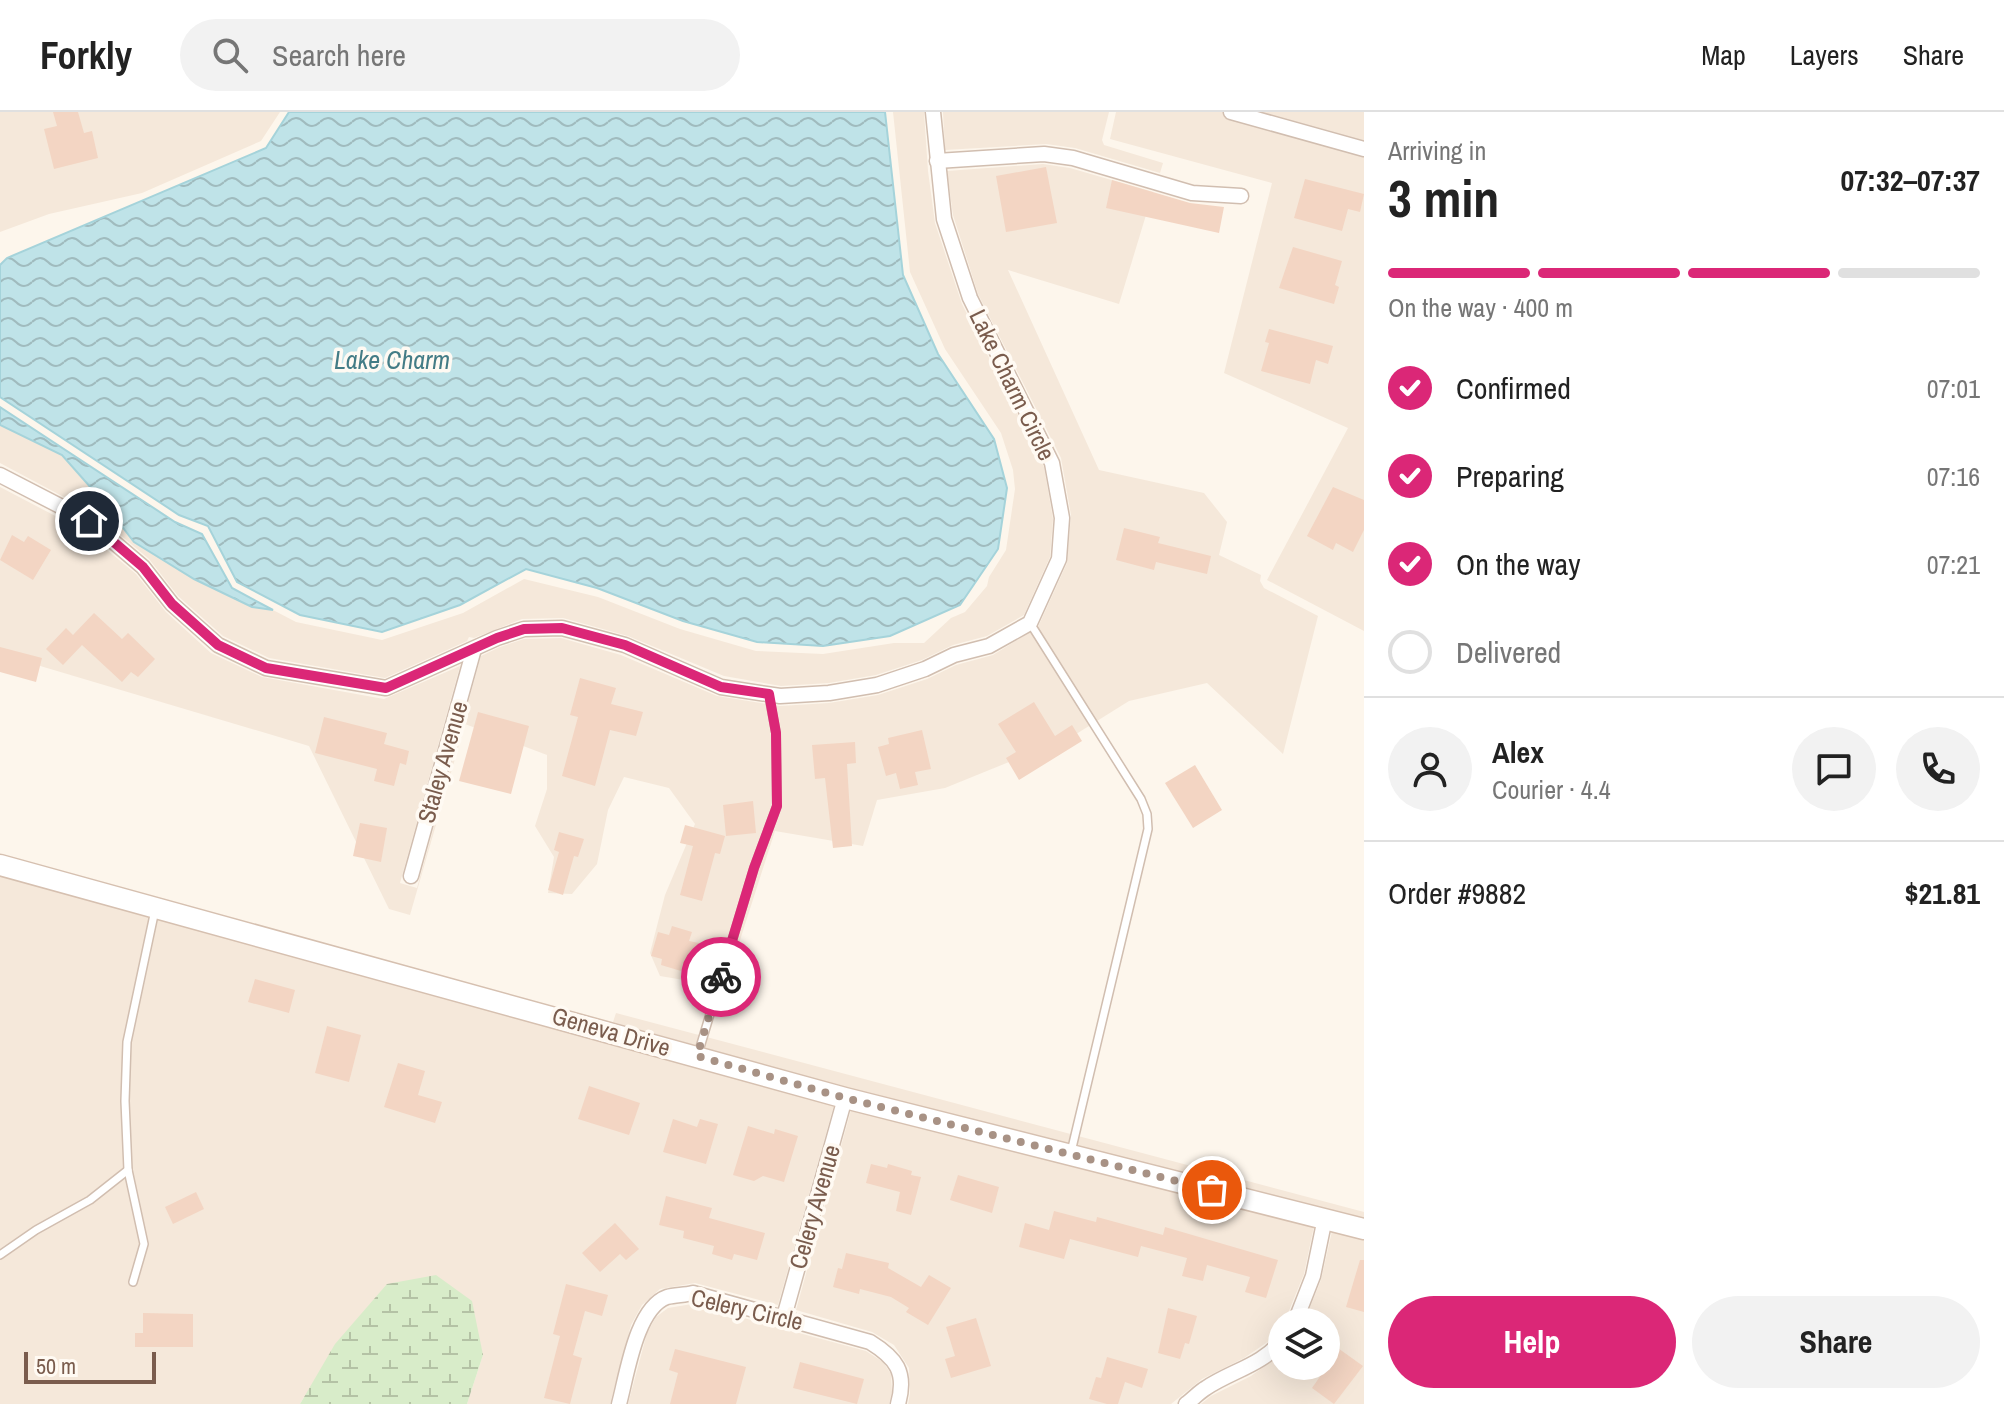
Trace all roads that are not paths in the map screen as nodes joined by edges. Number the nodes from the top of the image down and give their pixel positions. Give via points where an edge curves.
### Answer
1 (933, 112) edge
2 (1231, 112) edge
3 (1364, 149) edge
4 (937, 161) junction
5 (1241, 196) dead end
6 (0, 475) edge
7 (1030, 623) junction
8 (474, 649) junction
9 (769, 694) junction
10 (0, 865) edge
11 (411, 876) dead end
12 (156, 908) junction
13 (697, 1056) junction
14 (845, 1098) junction
15 (1071, 1154) junction
16 (128, 1170) junction
17 (1325, 1218) junction
18 (1364, 1229) edge
19 (0, 1255) edge
20 (133, 1282) dead end
21 (1300, 1308) edge
22 (784, 1317) junction
23 (1268, 1354) edge
24 (619, 1404) edge
25 (898, 1404) edge
26 (1186, 1404) edge

1 - 4 street, Lake Charm Circle
2 - 3 street
4 - 5 street via 1044,154 1192,193
4 - 7 street, Lake Charm Circle via 944,219 970,298 1052,463 1062,518 1059,559
6 - 8 street via 89,521 143,567 172,604 218,645 266,668 386,688
7 - 9 street via 989,646 877,685
7 - 15 lane via 1147,814 1148,829
8 - 9 street via 524,629 562,628 625,645 721,687
8 - 11 street, Staley Avenue
9 - 13 lane via 776,733 777,806
10 - 12 main road, Geneva Drive
12 - 13 main road, Geneva Drive
12 - 16 lane via 127,1042
13 - 14 main road, Geneva Drive
14 - 15 main road, Geneva Drive
14 - 22 street, Celery Avenue
15 - 17 main road, Geneva Drive
16 - 19 lane
16 - 20 lane via 144,1244
17 - 18 main road, Geneva Drive
17 - 21 street
22 - 24 street, Celery Circle via 693,1293 665,1298 650,1310 639,1330
22 - 25 street, Celery Circle via 870,1342 889,1354 900,1370
23 - 26 street

